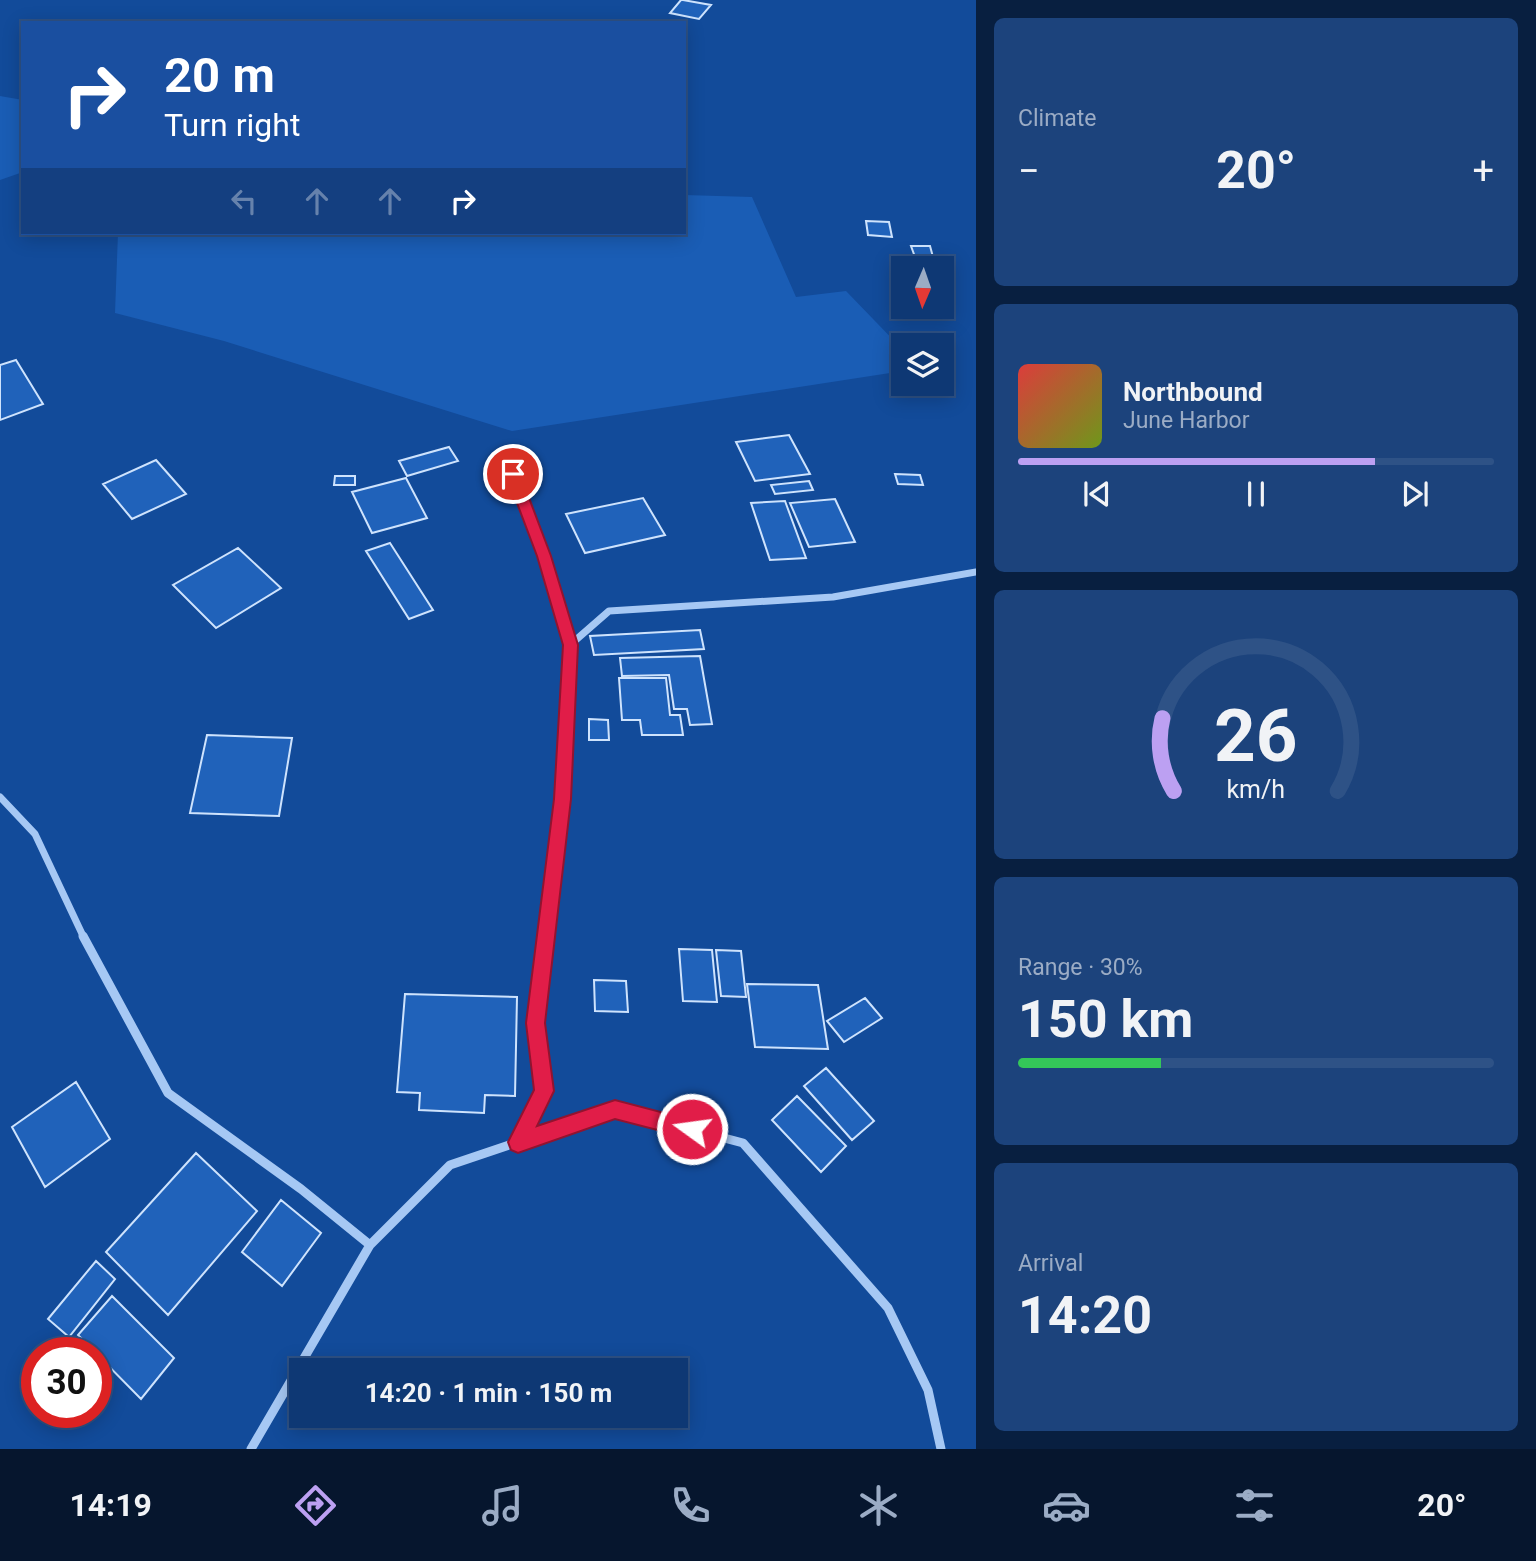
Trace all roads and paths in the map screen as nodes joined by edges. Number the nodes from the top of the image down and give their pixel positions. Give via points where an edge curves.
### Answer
1 (505, 451) dead end
2 (976, 572) edge
3 (570, 645) junction
4 (0, 797) edge
5 (518, 1142) junction
6 (370, 1245) junction
7 (251, 1449) edge
8 (941, 1449) edge

1 - 3 street via 544,556
2 - 3 street via 833,597 609,611
3 - 5 street via 563,799 536,1023 544,1091
4 - 6 street via 35,834 66,907 168,1093
5 - 6 street via 450,1165
5 - 8 street via 615,1110 743,1143 888,1308 928,1390
6 - 7 street

